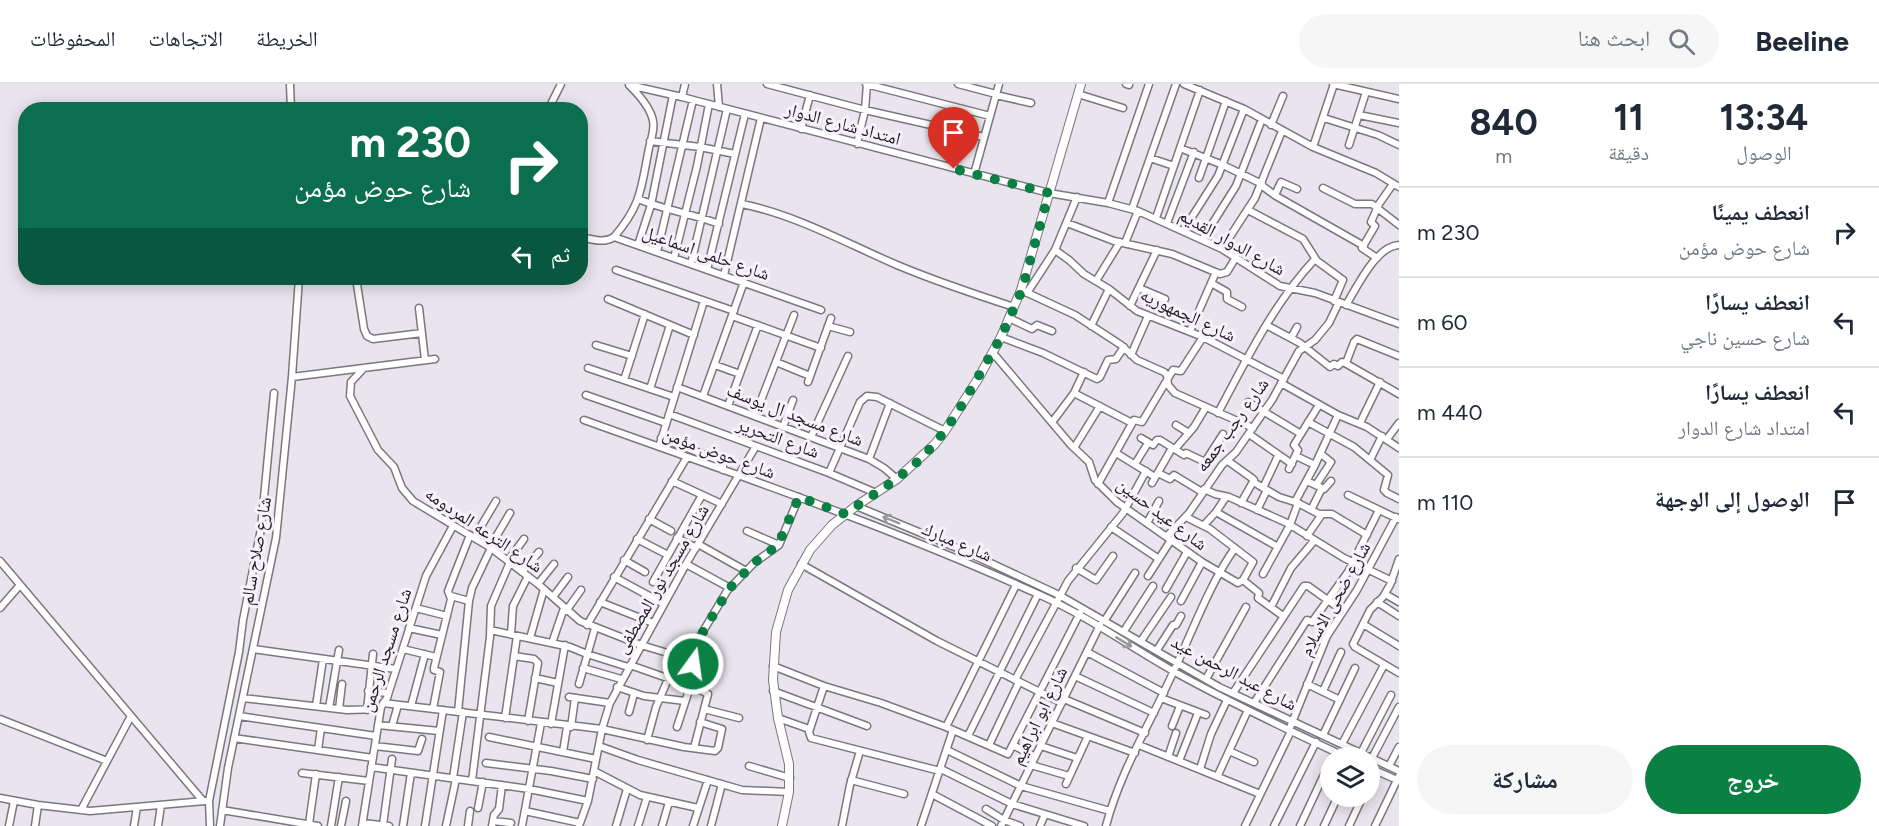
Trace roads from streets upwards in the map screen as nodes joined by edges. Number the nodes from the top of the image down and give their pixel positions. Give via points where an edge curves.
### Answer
1 (290, 84) edge
2 (561, 84) edge
3 (685, 84) edge
4 (717, 84) edge
5 (767, 84) edge
6 (867, 84) edge
7 (958, 84) edge
8 (999, 84) edge
9 (1071, 84) edge
10 (1149, 84) edge
11 (1176, 84) edge
12 (1184, 84) edge
13 (1213, 84) edge
14 (1333, 84) edge
15 (628, 85) edge
16 (643, 86) edge
17 (1080, 88) edge
18 (1200, 90) junction
19 (1366, 92) junction
20 (674, 94) junction
21 (996, 94) junction
22 (1210, 94) junction
23 (810, 95) junction
24 (1283, 96) dead end
25 (682, 97) junction
26 (1399, 99) edge
27 (693, 100) junction
28 (1226, 101) junction
29 (291, 102) edge
30 (552, 102) edge
31 (1031, 103) dead end
32 (709, 104) junction
33 (723, 108) junction
34 (1123, 108) dead end
35 (1244, 109) junction
36 (865, 110) junction
37 (745, 114) junction
38 (1359, 115) junction
39 (990, 116) junction
40 (761, 118) junction
41 (1324, 118) junction
42 (1262, 119) junction
43 (1399, 123) edge
44 (1271, 125) junction
45 (1354, 128) junction
46 (801, 129) junction
47 (1282, 131) junction
48 (984, 137) junction
49 (650, 141) junction
50 (664, 142) junction
51 (857, 144) junction
52 (682, 145) junction
53 (1349, 145) dead end
54 (1399, 145) edge
55 (700, 147) junction
56 (1313, 147) junction
57 (1180, 148) junction
58 (718, 150) junction
59 (1194, 152) junction
60 (735, 154) junction
61 (1206, 157) junction
62 (1150, 158) junction
63 (1223, 165) junction
64 (1174, 166) junction
65 (1241, 173) junction
66 (974, 174) junction
67 (1199, 178) dead end
68 (1261, 185) junction
69 (1396, 185) edge
70 (1323, 188) dead end
71 (1297, 189) dead end
72 (1049, 193) junction
73 (1275, 195) junction
74 (1077, 197) junction
75 (638, 200) junction
76 (1108, 203) junction
77 (742, 204) junction
78 (651, 205) junction
79 (1377, 209) junction
80 (667, 210) junction
81 (1135, 210) junction
82 (1248, 210) junction
83 (685, 213) junction
84 (702, 217) junction
85 (1156, 218) junction
86 (1067, 223) junction
87 (1167, 223) junction
88 (718, 224) junction
89 (1399, 225) edge
90 (1183, 231) junction
91 (614, 237) junction
92 (588, 238) edge
93 (1202, 240) junction
94 (1123, 243) junction
95 (638, 245) junction
96 (1399, 245) edge
97 (1364, 246) junction
98 (1222, 249) junction
99 (1055, 250) junction
100 (1157, 250) junction
101 (657, 252) junction
102 (1236, 257) junction
103 (674, 258) junction
104 (1377, 258) junction
105 (1315, 259) junction
106 (691, 264) junction
107 (616, 270) dead end
108 (707, 270) junction
109 (1216, 272) junction
110 (724, 276) junction
111 (1096, 281) junction
112 (744, 282) junction
113 (1211, 283) junction
114 (298, 285) edge
115 (357, 285) edge
116 (1139, 288) junction
117 (1109, 289) junction
118 (1291, 289) junction
119 (1024, 291) junction
120 (608, 299) dead end
121 (1165, 299) dead end
122 (704, 301) junction
123 (1337, 302) junction
124 (1346, 305) junction
125 (1130, 306) junction
126 (1014, 307) junction
127 (1242, 307) dead end
128 (419, 308) dead end
129 (821, 310) dead end
130 (645, 314) junction
131 (733, 314) junction
132 (794, 315) dead end
133 (1148, 316) junction
134 (831, 318) dead end
135 (1009, 318) junction
136 (1399, 324) edge
137 (670, 325) junction
138 (758, 325) junction
139 (828, 326) junction
140 (1091, 326) junction
141 (1268, 326) junction
142 (1297, 327) dead end
143 (1052, 331) dead end
144 (850, 332) dead end
145 (1190, 332) junction
146 (422, 333) junction
147 (694, 335) junction
148 (786, 335) junction
149 (1001, 337) junction
150 (1203, 337) junction
151 (1292, 338) junction
152 (596, 345) dead end
153 (1124, 347) junction
154 (1305, 347) junction
155 (821, 348) junction
156 (993, 353) junction
157 (1131, 355) junction
158 (632, 356) junction
159 (848, 356) dead end
160 (1399, 356) edge
161 (435, 359) dead end
162 (425, 360) junction
163 (1246, 360) junction
164 (777, 362) junction
165 (1346, 363) junction
166 (715, 364) junction
167 (364, 368) junction
168 (588, 368) dead end
169 (1084, 372) junction
170 (740, 374) junction
171 (292, 377) junction
172 (1167, 379) junction
173 (624, 380) junction
174 (1282, 381) junction
175 (1380, 382) junction
176 (677, 387) junction
177 (650, 389) junction
178 (274, 393) dead end
179 (1074, 393) junction
180 (1399, 394) edge
181 (586, 395) dead end
182 (703, 396) junction
183 (674, 397) junction
184 (793, 400) dead end
185 (1248, 402) dead end
186 (890, 403) junction
187 (1319, 405) junction
188 (728, 406) junction
189 (1100, 406) junction
190 (1206, 407) junction
191 (1218, 412) junction
192 (1265, 412) junction
193 (669, 414) junction
194 (1338, 415) junction
195 (755, 416) junction
196 (584, 420) dead end
197 (1053, 421) junction
198 (1308, 422) junction
199 (666, 423) junction
200 (1132, 423) junction
201 (1360, 423) junction
202 (1399, 423) edge
203 (1176, 425) dead end
204 (783, 427) junction
205 (1253, 428) junction
206 (945, 431) junction
207 (1189, 433) junction
208 (1329, 433) junction
209 (1222, 434) dead end
210 (1249, 434) junction
211 (1301, 434) junction
212 (811, 437) junction
213 (661, 438) junction
214 (1141, 438) dead end
215 (1385, 438) junction
216 (1148, 443) junction
217 (756, 446) junction
218 (658, 447) junction
219 (840, 448) junction
220 (1074, 448) junction
221 (1399, 448) edge
222 (1174, 449) junction
223 (1116, 453) junction
224 (1321, 454) junction
225 (1278, 456) junction
226 (1296, 456) junction
227 (687, 457) junction
228 (869, 459) junction
229 (1370, 460) junction
230 (1228, 461) junction
231 (1135, 464) junction
232 (1315, 465) junction
233 (723, 470) junction
234 (1146, 471) junction
235 (829, 473) junction
236 (739, 476) junction
237 (1155, 478) junction
238 (897, 479) junction
239 (1254, 480) junction
240 (672, 481) junction
241 (1307, 481) junction
242 (1331, 481) dead end
243 (1098, 484) junction
244 (1319, 487) junction
245 (1265, 489) junction
246 (1203, 491) junction
247 (876, 493) junction
248 (702, 495) junction
249 (1348, 495) dead end
250 (799, 497) junction
251 (1226, 497) junction
252 (1399, 499) edge
253 (496, 501) dead end
254 (1159, 501) dead end
255 (1241, 503) junction
256 (1297, 503) junction
257 (722, 504) junction
258 (856, 506) junction
259 (1125, 509) junction
260 (1257, 510) junction
261 (1311, 510) junction
262 (1379, 510) junction
263 (1216, 512) junction
264 (510, 513) dead end
265 (845, 514) junction
266 (1322, 514) junction
267 (1186, 517) junction
268 (1398, 518) edge
269 (649, 519) junction
270 (1147, 523) junction
271 (453, 525) junction
272 (1204, 525) junction
273 (1290, 525) junction
274 (1111, 527) junction
275 (671, 531) dead end
276 (747, 531) dead end
277 (472, 536) junction
278 (1307, 536) junction
279 (1367, 536) junction
280 (677, 538) junction
281 (1169, 538) junction
282 (524, 539) dead end
283 (637, 539) junction
284 (1314, 541) junction
285 (778, 545) junction
286 (697, 546) junction
287 (1278, 547) junction
288 (491, 548) junction
289 (958, 548) junction
290 (1235, 548) junction
291 (539, 552) dead end
292 (1187, 552) junction
293 (668, 555) junction
294 (954, 556) junction
295 (1113, 556) dead end
296 (1159, 559) junction
297 (1399, 559) edge
298 (624, 560) junction
299 (0, 561) edge
300 (509, 561) junction
301 (1202, 562) junction
302 (1354, 562) junction
303 (554, 564) dead end
304 (686, 564) junction
305 (801, 564) junction
306 (1076, 568) junction
307 (1369, 569) junction
308 (746, 571) junction
309 (645, 572) dead end
310 (1135, 573) dead end
311 (1220, 573) junction
312 (525, 574) junction
313 (1263, 574) dead end
314 (1148, 576) dead end
315 (568, 577) dead end
316 (614, 577) junction
317 (1395, 579) edge
318 (1243, 580) junction
319 (653, 582) dead end
320 (21, 585) junction
321 (1016, 585) junction
322 (541, 586) junction
323 (1154, 586) dead end
324 (730, 588) junction
325 (1166, 589) dead end
326 (581, 590) dead end
327 (1038, 594) junction
328 (1385, 594) junction
329 (1059, 595) junction
330 (451, 596) junction
331 (553, 597) junction
332 (1171, 597) dead end
333 (1328, 600) junction
334 (469, 601) junction
335 (1181, 601) dead end
336 (600, 602) junction
337 (1056, 602) junction
338 (1377, 602) junction
339 (1399, 602) edge
340 (664, 604) junction
341 (1246, 607) dead end
342 (1271, 607) junction
343 (0, 608) edge
344 (416, 608) junction
345 (1083, 608) junction
346 (565, 609) junction
347 (1343, 611) junction
348 (1079, 615) junction
349 (447, 616) junction
350 (1181, 616) dead end
351 (1283, 616) junction
352 (1399, 616) edge
353 (1104, 620) junction
354 (653, 623) junction
355 (1363, 624) junction
356 (587, 625) junction
357 (1099, 627) junction
358 (409, 628) junction
359 (595, 628) junction
360 (490, 630) junction
361 (1124, 631) junction
362 (442, 635) junction
363 (514, 635) junction
364 (530, 638) junction
365 (1141, 641) junction
366 (552, 643) junction
367 (565, 645) junction
368 (641, 645) junction
369 (1399, 646) edge
370 (253, 649) junction
371 (403, 649) junction
372 (339, 650) dead end
373 (1157, 650) junction
374 (1087, 652) junction
375 (1341, 652) dead end
376 (373, 654) dead end
377 (425, 654) junction
378 (587, 654) junction
379 (514, 656) junction
380 (678, 656) junction
381 (436, 657) junction
382 (323, 659) junction
383 (337, 660) junction
384 (692, 660) junction
385 (977, 661) junction
386 (1177, 662) junction
387 (1384, 664) junction
388 (372, 665) junction
389 (629, 666) junction
390 (773, 666) junction
391 (583, 668) junction
392 (1355, 668) dead end
393 (396, 669) junction
394 (999, 672) junction
395 (1174, 672) junction
396 (1399, 673) edge
397 (1075, 676) junction
398 (535, 678) junction
399 (668, 678) junction
400 (1206, 679) junction
401 (621, 680) junction
402 (1017, 681) junction
403 (558, 683) junction
404 (342, 684) dead end
405 (579, 684) dead end
406 (1308, 684) junction
407 (690, 686) junction
408 (824, 686) junction
409 (617, 687) junction
410 (773, 691) junction
411 (1323, 691) junction
412 (368, 692) junction
413 (1040, 692) junction
414 (388, 693) junction
415 (1233, 693) junction
416 (634, 694) junction
417 (1391, 695) dead end
418 (1163, 696) junction
419 (243, 698) junction
420 (660, 698) junction
421 (1340, 699) junction
422 (1227, 700) junction
423 (685, 701) junction
424 (1063, 701) junction
425 (610, 703) junction
426 (1254, 703) junction
427 (398, 705) junction
428 (1180, 705) junction
429 (316, 706) junction
430 (382, 706) junction
431 (411, 706) junction
432 (817, 707) junction
433 (1399, 707) edge
434 (329, 708) junction
435 (339, 709) junction
436 (433, 709) junction
437 (704, 709) junction
438 (367, 710) junction
439 (442, 710) junction
440 (1248, 710) junction
441 (461, 712) junction
442 (629, 712) dead end
443 (1198, 712) junction
444 (1154, 713) junction
445 (481, 714) junction
446 (1206, 715) dead end
447 (131, 716) junction
448 (239, 716) junction
449 (0, 718) edge
450 (505, 718) junction
451 (739, 718) dead end
452 (778, 718) junction
453 (528, 721) junction
454 (1292, 721) junction
455 (700, 722) junction
456 (541, 723) junction
457 (1052, 723) junction
458 (551, 724) junction
459 (378, 725) junction
460 (392, 726) junction
461 (867, 726) dead end
462 (1172, 726) dead end
463 (569, 727) junction
464 (677, 727) dead end
465 (946, 727) junction
466 (321, 728) junction
467 (602, 729) junction
468 (809, 729) junction
469 (953, 730) junction
470 (1290, 730) junction
471 (439, 731) junction
472 (1144, 733) junction
473 (1176, 733) dead end
474 (1237, 734) junction
475 (1323, 735) junction
476 (376, 736) junction
477 (968, 736) junction
478 (1088, 736) junction
479 (489, 737) dead end
480 (234, 738) junction
481 (1246, 738) dead end
482 (422, 739) dead end
483 (647, 740) junction
484 (1316, 742) junction
485 (1341, 744) junction
486 (1014, 745) junction
487 (1139, 745) junction
488 (375, 746) junction
489 (599, 746) junction
490 (989, 746) junction
491 (1041, 746) junction
492 (537, 747) junction
493 (694, 747) junction
494 (1323, 747) edge
495 (1339, 747) edge
496 (1346, 747) edge
497 (1363, 747) edge
498 (1378, 747) edge
499 (1399, 747) edge
500 (318, 750) junction
501 (946, 750) junction
502 (860, 751) junction
503 (1229, 751) junction
504 (563, 752) junction
505 (1135, 753) junction
506 (1035, 757) junction
507 (1168, 757) junction
508 (373, 758) junction
509 (1077, 758) junction
510 (392, 759) dead end
511 (596, 759) junction
512 (107, 761) junction
513 (1179, 761) junction
514 (1254, 762) dead end
515 (1380, 762) edge
516 (486, 763) dead end
517 (1031, 765) junction
518 (749, 766) dead end
519 (1389, 766) junction
520 (371, 767) junction
521 (532, 769) junction
522 (1200, 769) junction
523 (391, 770) junction
524 (940, 770) junction
525 (594, 771) junction
526 (1399, 771) edge
527 (411, 772) junction
528 (1380, 772) edge
529 (302, 773) dead end
530 (316, 774) junction
531 (433, 775) junction
532 (1218, 775) junction
533 (1069, 776) junction
534 (339, 777) junction
535 (455, 778) junction
536 (790, 778) junction
537 (1398, 778) edge
538 (592, 779) junction
539 (708, 780) junction
540 (851, 780) junction
541 (369, 781) junction
542 (471, 781) junction
543 (483, 782) junction
544 (1320, 783) edge
545 (722, 784) junction
546 (1066, 784) dead end
547 (502, 785) junction
548 (1021, 786) junction
549 (529, 789) junction
550 (627, 789) junction
551 (789, 792) junction
552 (904, 794) dead end
553 (932, 794) junction
554 (1260, 794) junction
555 (647, 797) junction
556 (0, 798) edge
557 (14, 801) junction
558 (206, 801) junction
559 (346, 801) dead end
560 (588, 801) junction
561 (669, 802) junction
562 (1012, 804) junction
563 (38, 805) junction
564 (161, 805) junction
565 (137, 807) junction
566 (1333, 807) edge
567 (1358, 807) edge
568 (478, 808) dead end
569 (699, 808) junction
570 (986, 809) dead end
571 (81, 810) junction
572 (222, 810) junction
573 (470, 811) dead end
574 (525, 811) junction
575 (1110, 811) junction
576 (1045, 814) junction
577 (512, 823) dead end
578 (1003, 823) edge
579 (363, 824) edge
580 (493, 824) edge
581 (1245, 824) edge
582 (158, 825) edge
583 (306, 825) edge
584 (383, 825) edge
585 (580, 825) edge
586 (9, 826) edge
587 (35, 826) edge
588 (134, 826) edge
589 (167, 826) edge
590 (210, 826) edge
591 (220, 826) edge
592 (318, 826) edge
593 (332, 826) edge
594 (341, 826) edge
595 (389, 826) edge
596 (403, 826) edge
597 (425, 826) edge
598 (446, 826) edge
599 (468, 826) edge
600 (522, 826) edge
601 (616, 826) edge
602 (638, 826) edge
603 (662, 826) edge
604 (693, 826) edge
605 (711, 826) edge
606 (782, 826) edge
607 (842, 826) edge
608 (921, 826) edge
609 (992, 826) edge
610 (1020, 826) edge
611 (1040, 826) edge
612 (1084, 826) edge
613 (1106, 826) edge
614 (1254, 826) edge
615 (1274, 826) edge
616 (1300, 826) edge
617 (1324, 826) edge
618 (1349, 826) edge
619 (1375, 826) edge

1 - 29 street
2 - 30 street
3 - 25 street
4 - 33 street
5 - 23 street
6 - 36 street
6 - 39 street
7 - 21 street
8 - 21 street
9 - 17 street
10 - 76 street
11 - 62 street
12 - 18 street
13 - 22 street
14 - 19 street
14 - 41 street
15 - 16 street, امتداد شارع الدوار
15 - 49 street via 651,115
16 - 20 street, امتداد شارع الدوار
17 - 34 street
17 - 72 street
18 - 22 street
18 - 57 street
19 - 26 street
19 - 38 street
20 - 25 street, امتداد شارع الدوار
20 - 50 street
21 - 31 street
21 - 39 street
22 - 28 street
23 - 36 street
23 - 46 street
24 - 44 street
25 - 27 street, امتداد شارع الدوار
27 - 32 street, امتداد شارع الدوار
27 - 52 street
28 - 35 street
28 - 61 street
32 - 33 street, امتداد شارع الدوار
32 - 55 street
33 - 37 street, امتداد شارع الدوار
33 - 58 street
35 - 42 street
35 - 63 street
36 - 48 street
36 - 51 street
37 - 40 street, امتداد شارع الدوار
37 - 60 street
38 - 43 street
38 - 45 street
39 - 48 street
40 - 46 street, امتداد شارع الدوار
40 - 77 street
41 - 45 street
41 - 56 street
42 - 44 street
42 - 65 street
44 - 47 street
45 - 53 street
45 - 54 street
46 - 51 street, امتداد شارع الدوار
47 - 56 street
47 - 68 street
48 - 66 street
49 - 50 street
49 - 75 street
50 - 52 street
50 - 78 street
51 - 66 street, امتداد شارع الدوار
52 - 55 street
52 - 80 street
55 - 58 street
55 - 83 street
56 - 69 street
57 - 59 street
57 - 64 street
58 - 60 street
58 - 84 street
59 - 61 street
59 - 87 street
60 - 88 street
61 - 63 street
61 - 67 street
62 - 64 street
62 - 81 street
63 - 65 street
63 - 90 street
64 - 85 street
65 - 68 street
65 - 93 street
66 - 72 street, امتداد شارع الدوار
68 - 73 street
68 - 82 street
69 - 79 street
70 - 79 street via 1355,204 1370,203
71 - 73 street via 1281,182
72 - 74 street, شارع الدوار القديم
72 - 119 street
73 - 97 street
74 - 76 street, شارع الدوار القديم
74 - 86 street
75 - 78 street
75 - 91 street
76 - 81 street, شارع الدوار القديم
77 - 110 street
77 - 126 street
78 - 80 street
78 - 95 street
79 - 89 street
79 - 97 street via 1371,222 1375,226
80 - 83 street
80 - 101 street
81 - 85 street, شارع الدوار القديم
81 - 94 street
82 - 98 street
82 - 105 street via 1303,239
83 - 84 street
83 - 103 street
84 - 88 street
84 - 106 street
85 - 87 street, شارع الدوار القديم
86 - 94 street
86 - 99 street
87 - 90 street, شارع الدوار القديم
88 - 108 street
90 - 93 street, شارع الدوار القديم
91 - 92 street, شارع حلمى اسماعيل via 606,241
91 - 95 street, شارع حلمى اسماعيل
93 - 98 street, شارع الدوار القديم
94 - 100 street
94 - 111 street
95 - 101 street, شارع حلمى اسماعيل
96 - 104 street via 1391,245
97 - 104 street via 1363,250
98 - 102 street, شارع الدوار القديم
99 - 111 street, شارع الجمهوريه
99 - 119 street
100 - 109 street
100 - 116 street
101 - 103 street, شارع حلمى اسماعيل
102 - 109 street via 1225,274
102 - 118 street, شارع الدوار القديم via 1275,284
103 - 106 street, شارع حلمى اسماعيل
104 - 124 street
105 - 118 street
105 - 123 street, شارع رجب جمعه via 1344,280
106 - 108 street, شارع حلمى اسماعيل
107 - 122 street
108 - 110 street, شارع حلمى اسماعيل
109 - 113 street
110 - 112 street, شارع حلمى اسماعيل
111 - 117 street, شارع الجمهوريه
112 - 129 street, شارع حلمى اسماعيل
112 - 131 street
113 - 127 street
113 - 145 street
114 - 171 street, شارع صلاح سالم
115 - 146 street via 367,336 373,339
116 - 121 street
116 - 125 street
117 - 125 street, شارع الجمهوريه
117 - 140 street
118 - 123 street, شارع الدوار القديم
118 - 141 street
119 - 126 street
119 - 140 street
120 - 130 street
122 - 131 street
122 - 147 street
123 - 124 street, شارع الدوار القديم
123 - 154 street, شارع رجب جمعه via 1329,323
124 - 136 street, شارع الدوار القديم
125 - 133 street, شارع الجمهوريه
126 - 135 street
128 - 146 street
130 - 137 street
130 - 158 street
131 - 138 street
131 - 166 street
132 - 148 street
133 - 145 street, شارع الجمهوريه
133 - 157 street
134 - 139 street
135 - 143 street via 1032,329 1037,325
135 - 149 street
137 - 147 street
137 - 177 street
138 - 148 street
138 - 170 street
139 - 144 street
139 - 155 street
140 - 153 street
141 - 151 street
141 - 163 street
142 - 151 street
145 - 150 street, شارع الجمهوريه
146 - 162 street
147 - 176 street
148 - 155 street
148 - 164 street
149 - 156 street
149 - 169 street
150 - 163 street, شارع الجمهوريه
150 - 172 street via 1181,371 1173,370
151 - 154 street
152 - 158 street
153 - 157 street
153 - 169 street via 1116,359 1108,360 1099,378
154 - 165 street via 1330,367
154 - 174 street, شارع رجب جمعه
155 - 164 street via 809,379
156 - 197 street, شارع عيد حسين
156 - 206 street
157 - 172 street via 1164,372
158 - 173 street
159 - 212 street
160 - 165 street via 1357,339
161 - 162 street
162 - 167 street
163 - 174 street, شارع الجمهوريه
163 - 191 street
164 - 195 street
165 - 175 street
166 - 170 street
166 - 182 street
167 - 171 street
167 - 271 street, شارع الترعه المردومه via 351,382 349,391 378,450 394,467 408,495
168 - 173 street
169 - 179 street
170 - 188 street
171 - 370 street, شارع صلاح سالم via 276,538
172 - 190 street via 1174,393
172 - 200 street via 1142,422 1136,419
173 - 177 street
174 - 187 street, شارع الجمهوريه
174 - 192 street, شارع رجب جمعه
175 - 180 street
175 - 201 street
176 - 182 street, شارع مسجد ال يوسف
176 - 183 street
177 - 183 street
178 - 558 street via 261,529
179 - 189 street
179 - 197 street
181 - 199 street
182 - 188 street, شارع مسجد ال يوسف
183 - 193 street
184 - 204 street
185 - 192 street
186 - 206 street
186 - 219 street via 872,395 863,398
186 - 228 street
187 - 194 street, شارع الجمهوريه
187 - 198 street
188 - 195 street, شارع مسجد ال يوسف
189 - 200 street
189 - 220 street
190 - 191 street
190 - 207 street
191 - 205 street
192 - 205 street, شارع رجب جمعه
192 - 211 street
193 - 199 street
193 - 217 street, شارع التحرير
194 - 201 street, شارع الجمهوريه
194 - 208 street
195 - 204 street, شارع مسجد ال يوسف
196 - 218 street, شارع حوض مؤمن
197 - 220 street, شارع عيد حسين
198 - 208 street
198 - 211 street
199 - 213 street
200 - 223 street
201 - 215 street, شارع الجمهوريه
202 - 215 street
203 - 207 street
204 - 212 street, شارع مسجد ال يوسف
205 - 210 street, شارع رجب جمعه
206 - 238 street
207 - 222 street
208 - 224 street
208 - 229 street
209 - 222 street via 1205,462
210 - 225 street
210 - 230 street, شارع رجب جمعه
211 - 226 street via 1294,445 1298,450
212 - 219 street, شارع مسجد ال يوسف
213 - 218 street
213 - 233 street via 718,460
214 - 216 street
215 - 221 street, شارع الجمهوريه
215 - 229 street
216 - 222 street via 1153,445 1159,440
216 - 231 street
217 - 235 street, شارع التحرير
217 - 236 street, شارع مسجد نور المصطفى
218 - 227 street, شارع حوض مؤمن
219 - 228 street, شارع مسجد ال يوسف
219 - 235 street
220 - 243 street, شارع عيد حسين via 1092,466
222 - 237 street
223 - 231 street
223 - 243 street
224 - 232 street
224 - 244 street via 1331,462
225 - 226 street via 1290,466
225 - 245 street
226 - 232 street
227 - 233 street, شارع حوض مؤمن
227 - 240 street
228 - 238 street, شارع مسجد ال يوسف
229 - 252 street via 1389,476 1385,492
230 - 239 street
230 - 246 street, شارع رجب جمعه
231 - 234 street
232 - 241 street
233 - 236 street, شارع حوض مؤمن
234 - 237 street
234 - 259 street
235 - 247 street, شارع التحرير
236 - 250 street, شارع حوض مؤمن
236 - 257 street, شارع مسجد نور المصطفى
237 - 246 street via 1170,479 1174,475
238 - 247 street
239 - 245 street
239 - 255 street
240 - 248 street
240 - 269 street
241 - 244 street
241 - 256 street
242 - 244 street via 1325,489
243 - 259 street, شارع عيد حسين
244 - 261 street
245 - 256 street
245 - 260 street
246 - 251 street
246 - 267 street, شارع رجب جمعه
247 - 258 street
248 - 257 street
248 - 280 street
249 - 262 street
250 - 265 street, شارع حوض مؤمن
250 - 285 street
251 - 255 street
251 - 263 street
253 - 277 street
254 - 270 street
255 - 260 street
256 - 261 street
256 - 273 street
257 - 286 street, شارع مسجد نور المصطفى
258 - 265 street
289 -> 258 street, شارع مبارك
259 - 270 street, شارع عيد حسين
259 - 274 street
260 - 273 street
261 - 266 street
262 - 268 street
262 - 279 street
263 - 272 street
263 - 287 street
264 - 288 street
265 - 294 street, شارع مبارك
265 - 305 street
266 - 278 street
266 - 279 street via 1332,514
267 - 272 street
267 - 281 street, شارع رجب جمعه
268 - 307 street, شارع ضحى الاسلام
269 - 275 street
269 - 283 street
270 - 281 street, شارع عيد حسين
271 - 277 street, شارع الترعه المردومه
271 - 344 street, شارع مسجد الرحمن via 426,576
272 - 290 street
273 - 278 street
273 - 287 street
274 - 296 street
274 - 306 street
276 - 285 street
277 - 288 street, شارع الترعه المردومه
277 - 330 street via 448,591
278 - 284 street
279 - 302 street
280 - 286 street
280 - 293 street
281 - 292 street, شارع عيد حسين
281 - 296 street, شارع رجب جمعه
282 - 300 street
283 - 293 street
283 - 298 street
284 - 302 street
284 - 342 street via 1292,568
285 - 308 street
286 - 304 street, شارع مسجد نور المصطفى
286 - 308 street
287 - 313 street
288 - 300 street, شارع الترعه المردومه
288 - 334 street
289 - 294 street
289 - 329 street, شارع مبارك
290 - 311 street
290 - 318 street via 1253,562
291 - 312 street
292 - 301 street, شارع عيد حسين
292 - 325 street
293 - 319 street
294 - 321 street, شارع مبارك
295 - 306 street via 1096,580
296 - 314 street, شارع رجب جمعه
297 - 317 street
298 - 309 street
298 - 316 street
299 - 320 street
300 - 312 street, شارع الترعه المردومه
300 - 360 street via 491,606
301 - 311 street, شارع عيد حسين
301 - 335 street
302 - 307 street
302 - 333 street
303 - 322 street
304 - 324 street
304 - 340 street, شارع مسجد نور المصطفى
305 - 385 street
305 - 390 street via 781,610
306 - 329 street
307 - 317 street
307 - 347 street, شارع ضحى الاسلام
308 - 324 street
310 - 353 street, شارع ابو ابراهيم
311 - 318 street, شارع عيد حسين via 1238,583
311 - 386 street
312 - 322 street, شارع الترعه المردومه
312 - 363 street via 513,604
315 - 331 street
316 - 336 street
316 - 340 street
317 - 328 street
318 - 342 street
320 - 343 street
320 - 447 street
321 - 327 street, شارع مبارك
321 - 385 street
322 - 331 street, شارع الترعه المردومه
322 - 364 street
323 - 361 street
324 - 384 street via 692,650
326 - 346 street
327 - 337 street, شارع مبارك
327 - 394 street
328 - 338 street
328 - 339 street
329 - 337 street
329 - 345 street, شارع عبد الرحمن عيد
330 - 334 street
330 - 349 street
331 - 346 street, شارع الترعه المردومه
332 - 365 street
333 - 347 street
333 - 351 street via 1304,586
333 - 426 street via 1312,622 1307,620
334 - 441 street
336 - 354 street
336 - 356 street
337 - 348 street, شارع عبد الرحمن عيد
337 - 402 street
338 - 352 street
338 - 355 street
340 - 354 street, شارع مسجد نور المصطفى
341 - 400 street
342 - 351 street
344 - 349 street
344 - 358 street, شارع مسجد الرحمن
345 - 348 street
345 - 353 street, شارع عبد الرحمن عيد
346 - 356 street, شارع الترعه المردومه
346 - 366 street
347 - 406 street, شارع ضحى الاسلام
348 - 357 street, شارع عبد الرحمن عيد
348 - 413 street
349 - 362 street
350 - 373 street
351 - 415 street
353 - 357 street, شارع ابو ابراهيم
353 - 361 street, شارع عبد الرحمن عيد
354 - 368 street, شارع مسجد نور المصطفى
355 - 369 street
355 - 387 street via 1353,641 1355,647
356 - 359 street, شارع الترعه المردومه
357 - 374 street, شارع ابو ابراهيم
357 -> 395 street, شارع عبد الرحمن عيد
358 - 362 street
358 - 371 street, شارع مسجد الرحمن
359 - 368 street, شارع الترعه المردومه
359 - 378 street
360 - 363 street
360 - 445 street
361 - 365 street, شارع عبد الرحمن عيد
362 - 381 street
363 - 364 street
363 - 379 street
364 - 366 street
365 - 373 street, شارع عبد الرحمن عيد
366 - 367 street
367 - 378 street
367 - 403 street
368 - 380 street, شارع الترعه المردومه
368 - 389 street, شارع مسجد نور المصطفى
370 - 382 street
370 - 419 street, شارع صلاح سالم
371 - 377 street
371 - 393 street, شارع مسجد الرحمن
372 - 383 street
373 - 386 street, شارع عبد الرحمن عيد
374 - 397 street, شارع ابو ابراهيم
374 - 418 street
375 - 411 street
376 - 388 street
377 - 381 street
377 - 431 street
378 - 389 street
378 - 391 street
379 - 398 street via 538,663
379 - 450 street
380 - 384 street, شارع الترعه المردومه
380 - 399 street
381 - 436 street via 434,669 440,672
382 - 383 street
382 - 429 street
383 - 388 street
383 - 434 street
384 - 407 street
385 - 394 street
385 - 465 street
386 - 395 street
386 - 400 street, شارع عبد الرحمن عيد
387 - 396 street
387 - 485 street
388 - 393 street
388 - 412 street
389 - 399 street
389 - 401 street, شارع مسجد نور المصطفى
390 - 408 street
390 - 410 street
391 - 401 street
391 - 405 street
392 - 421 street
393 - 414 street, شارع مسجد الرحمن
394 - 402 street
394 - 477 street
395 - 418 street
395 - 422 street, شارع عبد الرحمن عيد
397 - 424 street, شارع ابو ابراهيم
397 - 444 street
398 - 403 street
398 - 453 street
399 - 407 street
399 - 420 street
400 - 415 street, شارع عبد الرحمن عيد
401 - 409 street, شارع مسجد نور المصطفى
402 - 413 street
402 - 490 street
403 - 458 street
404 - 435 street
406 - 411 street
406 - 454 street, شارع ضحى الاسلام
407 - 423 street
407 - 437 street via 707,693
408 - 432 street
408 - 465 street
409 - 416 street
409 - 425 street, شارع مسجد نور المصطفى
410 - 432 street
410 - 452 street
411 - 421 street
412 - 414 street
412 - 438 street
413 - 424 street
413 - 486 street
414 - 430 street, شارع مسجد الرحمن
415 - 426 street, شارع عبد الرحمن عيد
416 - 420 street
416 - 442 street
417 - 497 street
418 - 428 street
418 - 444 street
419 - 429 street
419 - 448 street, شارع صلاح سالم
420 - 423 street
420 - 483 street
421 - 475 street
422 - 440 street, شارع عبد الرحمن عيد
422 - 522 street
423 - 464 street
424 - 457 street, شارع ابو ابراهيم
424 - 472 street
425 - 463 street via 572,698
425 - 467 street, شارع مسجد نور المصطفى
426 - 454 street, شارع عبد الرحمن عيد
427 - 430 street
427 - 431 street
427 - 460 street
428 - 443 street
428 - 462 street
429 - 434 street
430 - 438 street
430 - 459 street, شارع مسجد الرحمن
431 - 436 street
432 - 461 street
432 - 468 street
433 - 498 street
434 - 435 street
435 - 438 street
436 - 439 street
437 - 451 street
437 - 455 street
439 - 441 street
439 - 471 street
440 - 470 street, شارع عبد الرحمن عيد
440 - 474 street
441 - 445 street
441 - 535 street
443 - 446 street
443 - 513 street
444 - 472 street
445 - 450 street
445 - 542 street
447 - 512 street
447 - 558 street
448 - 466 street
448 - 480 street, شارع صلاح سالم
449 - 512 street
450 - 453 street
452 - 468 street
452 - 536 street
453 - 456 street
454 - 470 street, شارع ضحى الاسلام
454 - 475 street, شارع عبد الرحمن عيد
455 - 493 street
455 - 493 street via 722,729 718,748 712,752
456 - 458 street
456 - 492 street
457 - 478 street
457 - 491 street, شارع ابو ابراهيم
458 - 463 street
459 - 460 street
459 - 476 street, شارع مسجد الرحمن
460 - 471 street
463 - 467 street
463 - 504 street
465 - 469 street
466 - 476 street
466 - 500 street
467 - 483 street
467 - 489 street, شارع مسجد نور المصطفى
468 - 502 street via 811,738
469 - 477 street
469 - 501 street
470 - 484 street, شارع عبد الرحمن عيد
470 - 554 street, شارع ضحى الاسلام
471 - 531 street
472 - 487 street
473 - 507 street
474 - 481 street
474 - 503 street
475 - 485 street, شارع عبد الرحمن عيد
476 - 488 street, شارع مسجد الرحمن
477 - 490 street
478 - 505 street
478 - 509 street
479 - 492 street
480 - 500 street
480 - 572 street, شارع صلاح سالم
482 - 488 street via 418,751
483 - 493 street
484 - 494 street, شارع عبد الرحمن عيد
484 - 615 street
485 - 495 street
485 - 496 street, شارع عبد الرحمن عيد
486 - 490 street via 1009,754
486 - 506 street
487 - 505 street
487 - 507 street
488 - 508 street, شارع مسجد الرحمن
489 - 511 street, شارع مسجد نور المصطفى
489 - 539 street
491 - 506 street, شارع ابو ابراهيم
491 - 509 street
492 - 504 street
492 - 521 street
499 - 519 street
500 - 508 street
501 - 524 street
501 - 548 street
502 - 524 street
502 - 540 street
503 - 514 street
503 - 532 street
504 - 511 street
505 - 575 street
506 - 517 street, شارع ابو ابراهيم
507 - 513 street
508 - 520 street, شارع مسجد الرحمن
509 - 533 street
510 - 523 street
511 - 525 street, شارع مسجد نور المصطفى
512 - 571 street
513 - 522 street
515 - 519 street, شارع عبد الرحمن عيد
516 - 521 street
517 - 533 street
517 - 548 street, شارع ابو ابراهيم
518 - 536 street
519 - 526 street, شارع عبد الرحمن عيد
520 - 523 street
520 - 541 street, شارع مسجد الرحمن
521 - 538 street
521 - 549 street
522 - 532 street
523 - 527 street
523 - 584 street
524 - 553 street
524 - 562 street
525 - 538 street, شارع مسجد نور المصطفى
525 - 550 street
527 - 531 street
527 - 596 street
528 - 537 street
529 - 530 street
530 - 534 street
530 - 583 street
531 - 535 street
531 - 597 street
532 - 554 street
533 - 546 street
534 - 541 street
534 - 593 street
535 - 542 street
535 - 598 street
536 - 551 street
537 - 619 street
538 - 560 street, شارع مسجد نور المصطفى
539 - 545 street
539 - 569 street
540 - 552 street
540 - 607 street
541 - 579 street, شارع مسجد الرحمن
542 - 543 street
543 - 547 street
543 - 568 street
544 - 616 street
545 - 551 street via 748,791
545 - 605 street
547 - 549 street
547 - 580 street
548 - 562 street, شارع ابو ابراهيم
548 - 575 street
549 - 560 street
549 - 574 street
550 - 555 street
550 - 601 street
551 - 606 street
553 - 608 street
553 - 609 street
554 - 581 street, شارع ضحى الاسلام
555 - 561 street
555 - 602 street
556 - 557 street
557 - 563 street
557 - 586 street
558 - 564 street
558 - 590 street
559 - 594 street
560 - 585 street, شارع مسجد نور المصطفى
561 - 569 street
561 - 603 street
562 - 576 street
562 - 578 street, شارع ابو ابراهيم
563 - 571 street
563 - 587 street
564 - 565 street
564 - 582 street
565 - 571 street
565 - 588 street
566 - 617 street
567 - 618 street
569 - 604 street
570 - 578 street
572 - 583 street
572 - 591 street, شارع صلاح سالم
573 - 599 street
574 - 585 street
574 - 600 street
575 - 613 street
576 - 611 street
576 - 612 street
577 - 580 street
578 - 610 street
579 - 584 street
581 - 614 street
582 - 589 street
583 - 592 street
584 - 595 street

